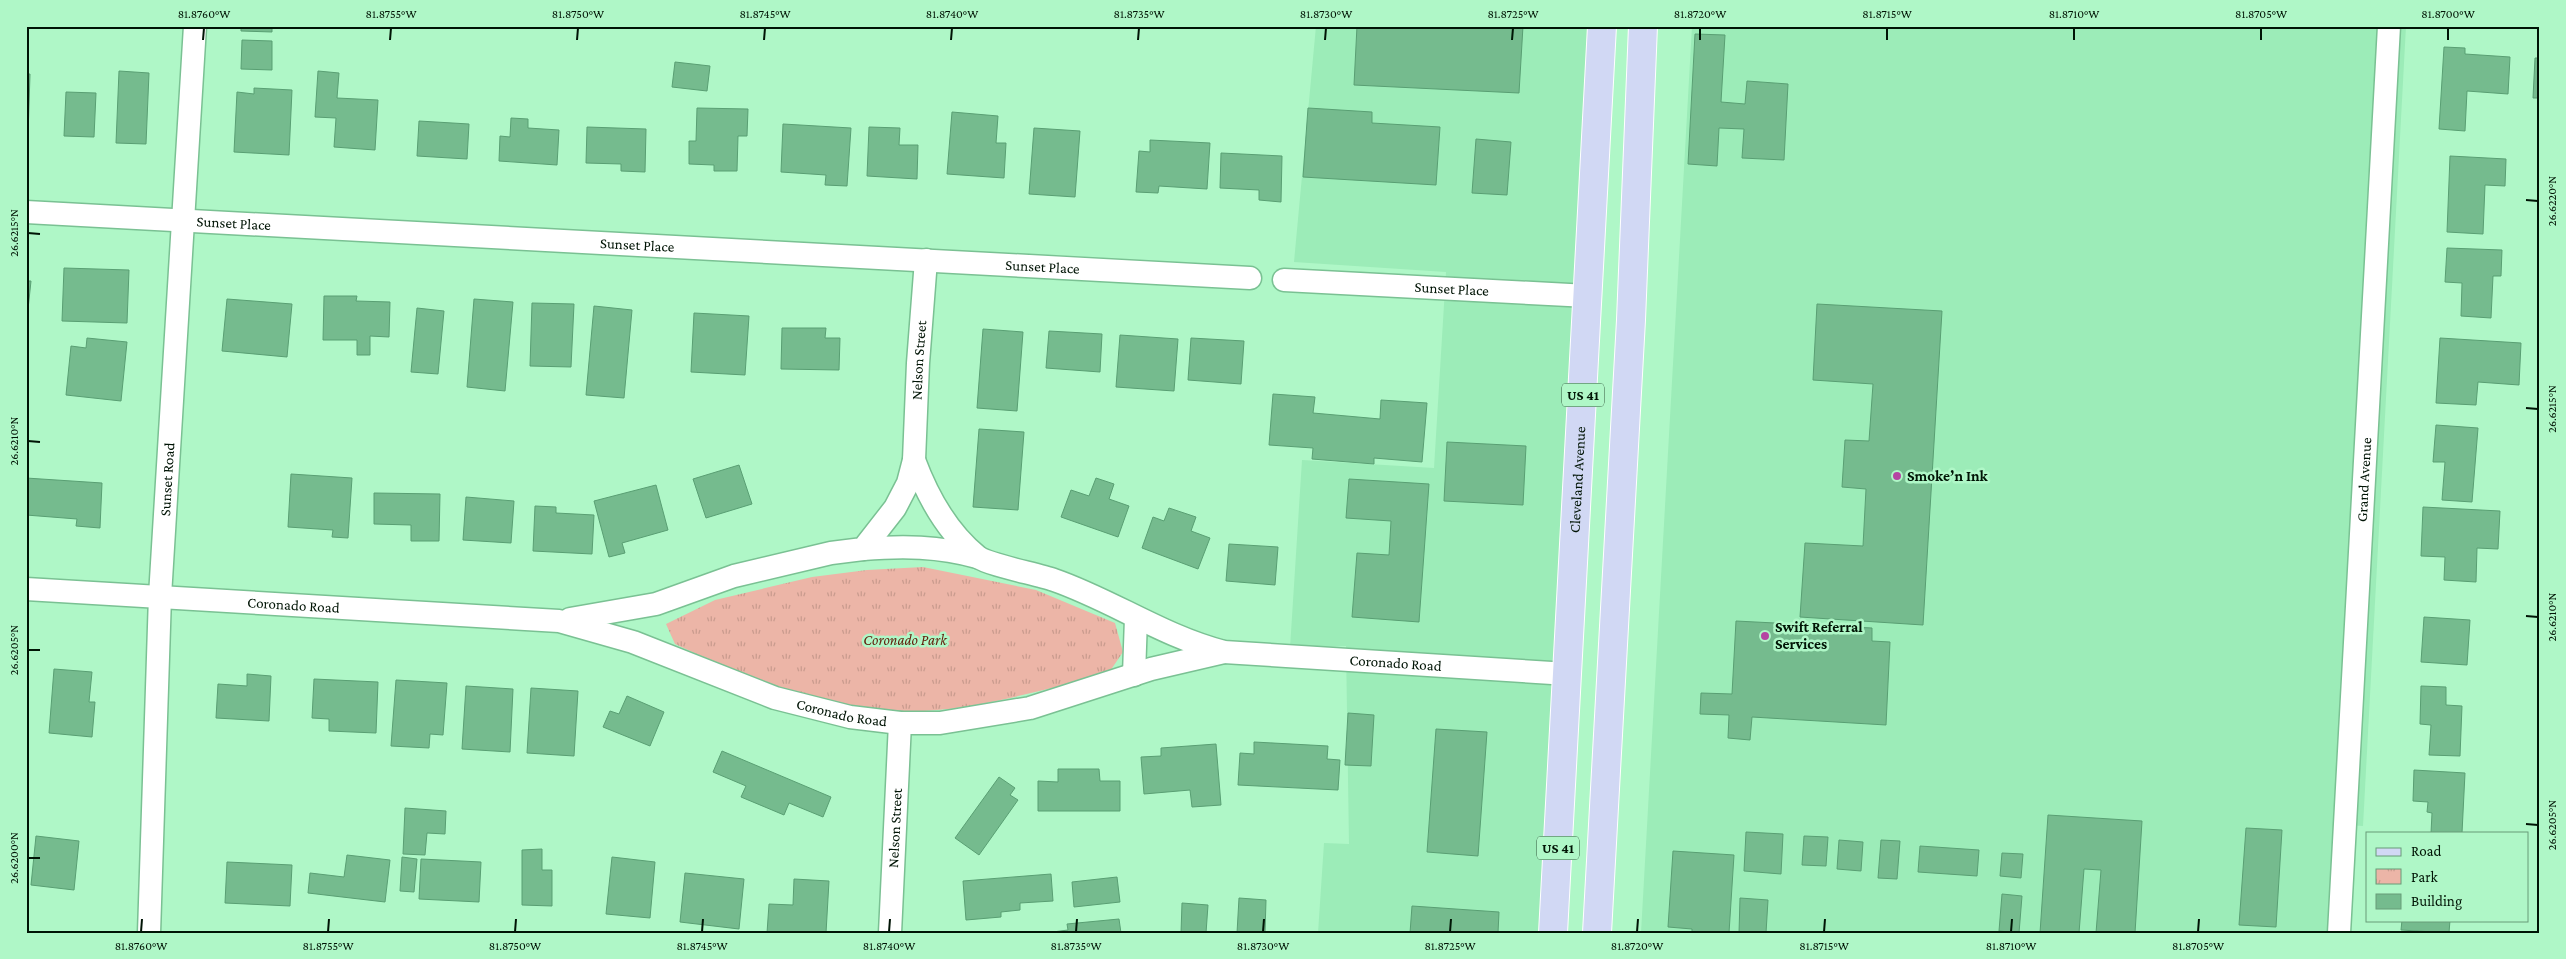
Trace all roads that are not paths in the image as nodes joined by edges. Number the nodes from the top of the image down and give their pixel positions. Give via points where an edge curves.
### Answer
1 (195, 26) edge
2 (1602, 26) edge
3 (1643, 26) edge
4 (2389, 26) edge
5 (26, 212) edge
6 (185, 220) junction
7 (926, 260) junction
8 (1250, 278) dead end
9 (1284, 280) dead end
10 (1588, 296) junction
11 (914, 460) junction
12 (863, 549) junction
13 (980, 558) junction
14 (26, 589) edge
15 (160, 596) junction
16 (1136, 618) junction
17 (559, 621) junction
18 (1224, 652) junction
19 (1568, 674) junction
20 (1134, 675) junction
21 (900, 723) junction
22 (149, 933) edge
23 (890, 933) edge
24 (1553, 933) edge
25 (1597, 933) edge
26 (2339, 933) edge

1 - 6 street, Sunset Road
2 - 10 main road, Cleveland Avenue / US 41
3 - 25 main road, US 41 via 1629,359
4 - 26 street, Grand Avenue
5 - 6 street, Sunset Place
6 - 7 street, Sunset Place
6 - 15 street, Sunset Road
7 - 8 street, Sunset Place
7 - 11 street, Nelson Street
9 - 10 street, Sunset Place
10 - 19 main road, Cleveland Avenue / US 41
11 - 12 street via 908,483 895,508
11 - 13 street, Coronado Road via 924,486 958,540
12 - 13 street, Coronado Road via 908,546 960,552
12 - 17 street, Coronado Road via 831,553 734,576 656,604
13 - 16 street, Coronado Road via 1054,580
14 - 15 street, Coronado Road
15 - 17 street, Coronado Road
15 - 22 street, Sunset Road
16 - 18 street, Coronado Road via 1194,644
16 - 20 street
17 - 21 street, Coronado Road via 633,642 774,698 850,717
18 - 19 street, Coronado Road
18 - 20 street, Coronado Road
19 - 24 main road, Cleveland Avenue / US 41
20 - 21 street, Coronado Road via 1030,708 997,715 940,723
21 - 23 street, Nelson Street

